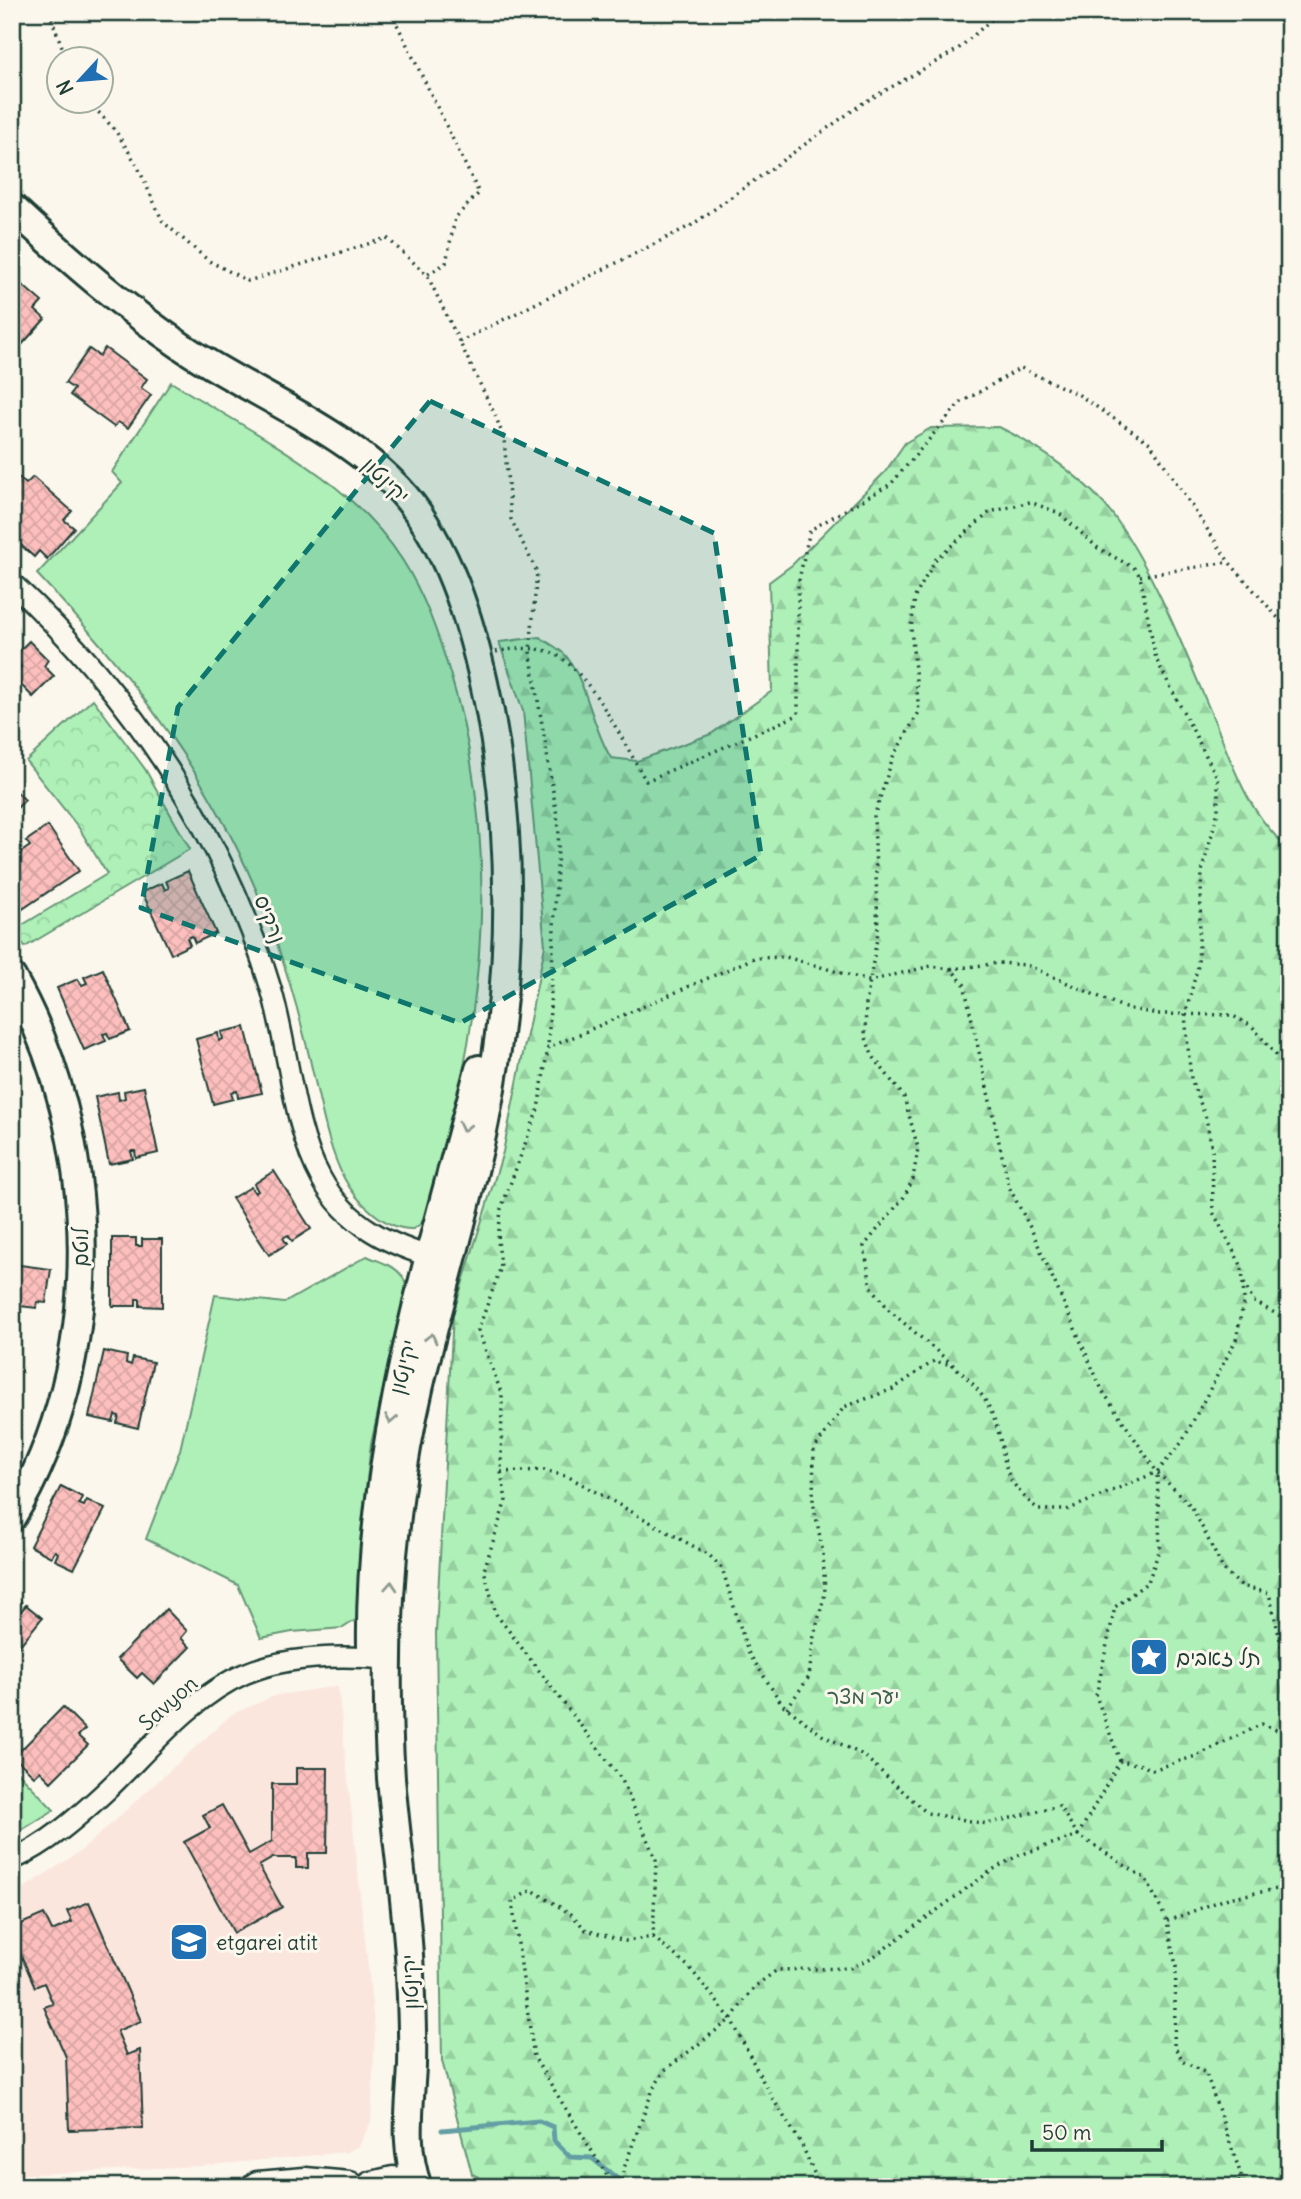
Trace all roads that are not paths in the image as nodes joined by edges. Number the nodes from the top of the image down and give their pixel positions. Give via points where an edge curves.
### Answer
1 (12, 208) edge
2 (12, 583) edge
3 (12, 977) edge
4 (440, 1260) junction
5 (12, 1517) edge
6 (380, 1658) junction
7 (12, 1860) edge
8 (408, 2140) junction
9 (376, 2186) edge
10 (258, 2187) edge
11 (349, 2187) edge
12 (412, 2187) edge
13 (418, 2187) edge

1 - 4 street, יקינטון via 159,330 339,441 389,479 434,540 455,587 477,657 499,767 508,916 491,1023
2 - 4 street, נרקיס via 102,677 171,772 201,823 228,876 271,989 304,1136 321,1179 363,1227 401,1248
3 - 5 street, לוטם via 48,1056 65,1112 80,1224 80,1277 68,1379 51,1439
4 - 6 street, יקינטון via 394,1403 382,1466 372,1564
6 - 7 street, Savyon via 277,1664 234,1679 202,1701 85,1811
6 - 8 street, יקינטון via 380,1745 396,1825 410,1978
8 - 9 street, יקינטון via 395,2167
8 - 13 street, יקינטון
9 - 12 main road via 393,2182
10 - 11 main road via 305,2183

